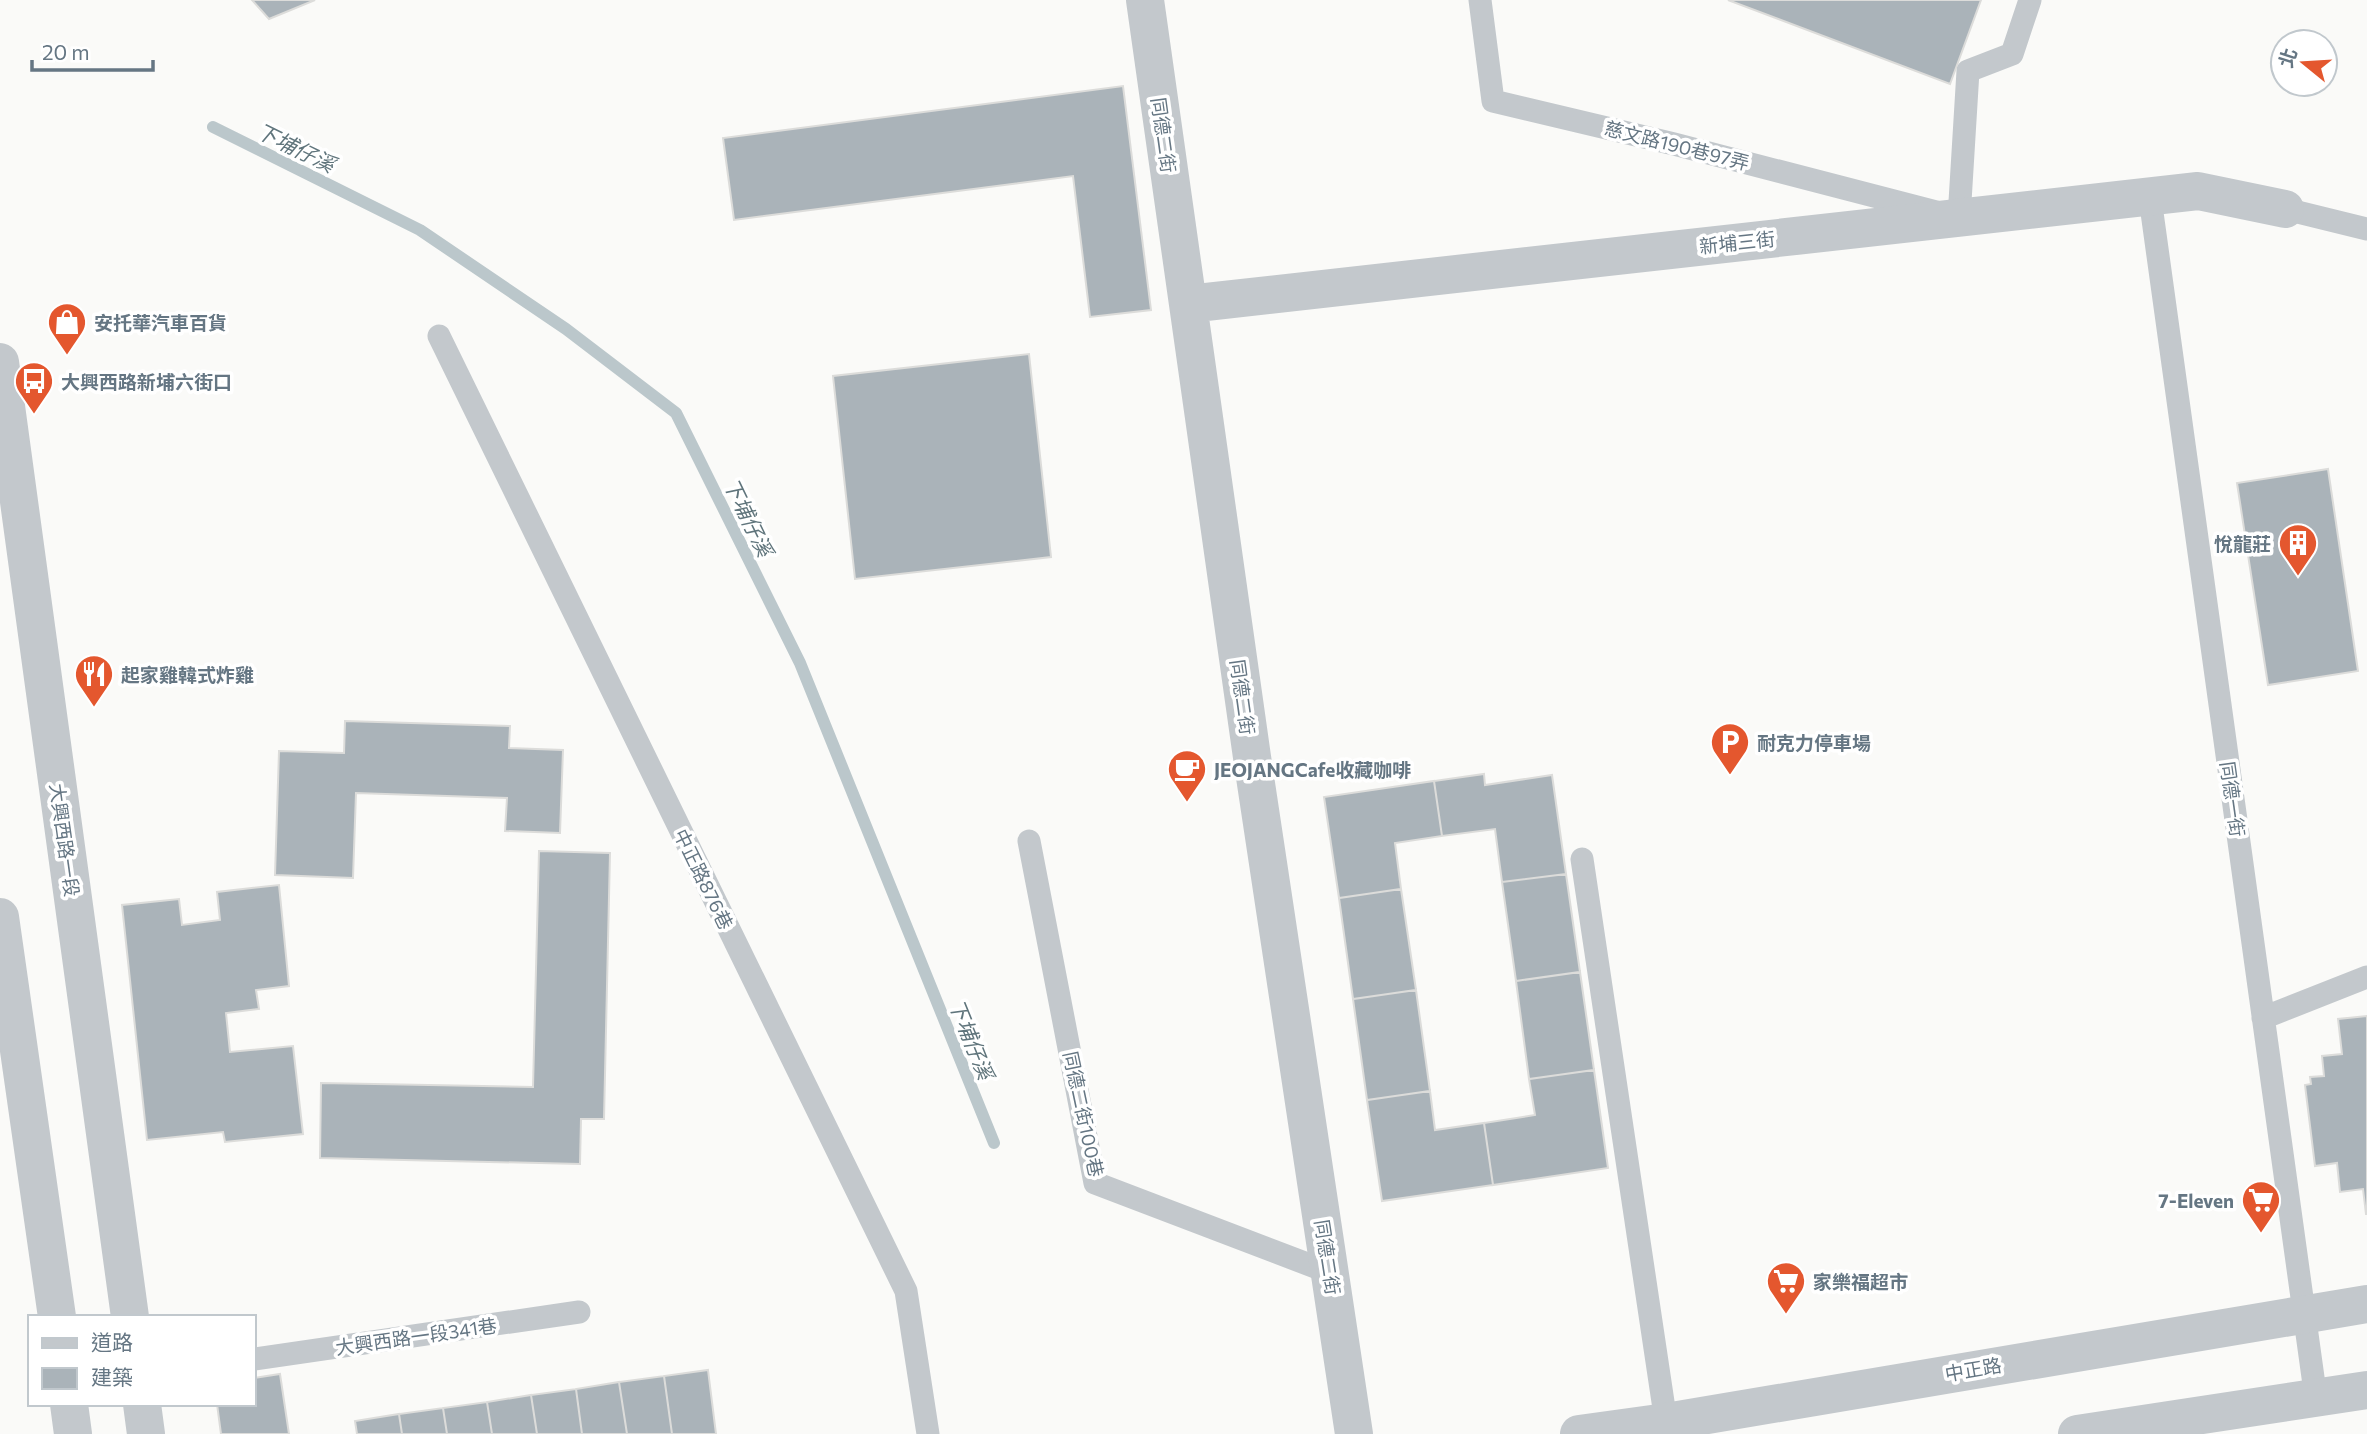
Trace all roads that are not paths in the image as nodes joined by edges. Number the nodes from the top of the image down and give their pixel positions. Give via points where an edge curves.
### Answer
1 (1145, 0) edge
2 (1480, 0) edge
3 (2030, 0) edge
4 (2150, 198) junction
5 (2285, 209) joint
6 (1959, 218) junction
7 (2367, 229) edge
8 (1188, 304) junction
9 (439, 337) dead end
10 (0, 362) edge
11 (1029, 841) dead end
12 (1582, 859) dead end
13 (0, 917) edge
14 (2367, 977) edge
15 (2263, 1018) junction
16 (1331, 1273) junction
17 (2367, 1304) edge
18 (579, 1312) dead end
19 (2305, 1312) junction
20 (57, 1315) edge
21 (130, 1315) edge
22 (256, 1359) edge
23 (2367, 1390) edge
24 (2316, 1399) junction
25 (69, 1406) edge
26 (142, 1406) edge
27 (1666, 1422) junction
28 (73, 1434) edge
29 (146, 1434) edge
30 (928, 1434) edge
31 (1354, 1434) edge
32 (1579, 1434) edge
33 (2077, 1434) edge

1 - 8 street, 同德二街
2 - 6 lane, 慈文路190巷97弄 via 1493,102
3 - 6 lane via 2011,54 1968,71
4 - 5 street, 新埔三街 via 2198,191
4 - 6 street, 新埔三街
4 - 15 lane, 同德一街
5 - 7 lane
6 - 8 street, 新埔三街
8 - 16 street, 同德二街
9 - 30 lane, 中正路876巷 via 906,1291
10 - 21 street, 大興西路一段
11 - 16 lane, 同德二街100巷 via 1095,1183
12 - 27 lane
13 - 20 street
14 - 15 lane
15 - 19 lane, 同德一街
16 - 31 street, 同德二街
17 - 19 street, 中正路
18 - 22 lane, 大興西路一段341巷
19 - 24 lane, 同德一街
19 - 27 street, 中正路
23 - 24 street
24 - 33 street
25 - 28 street
26 - 29 street
27 - 32 street, 中正路

